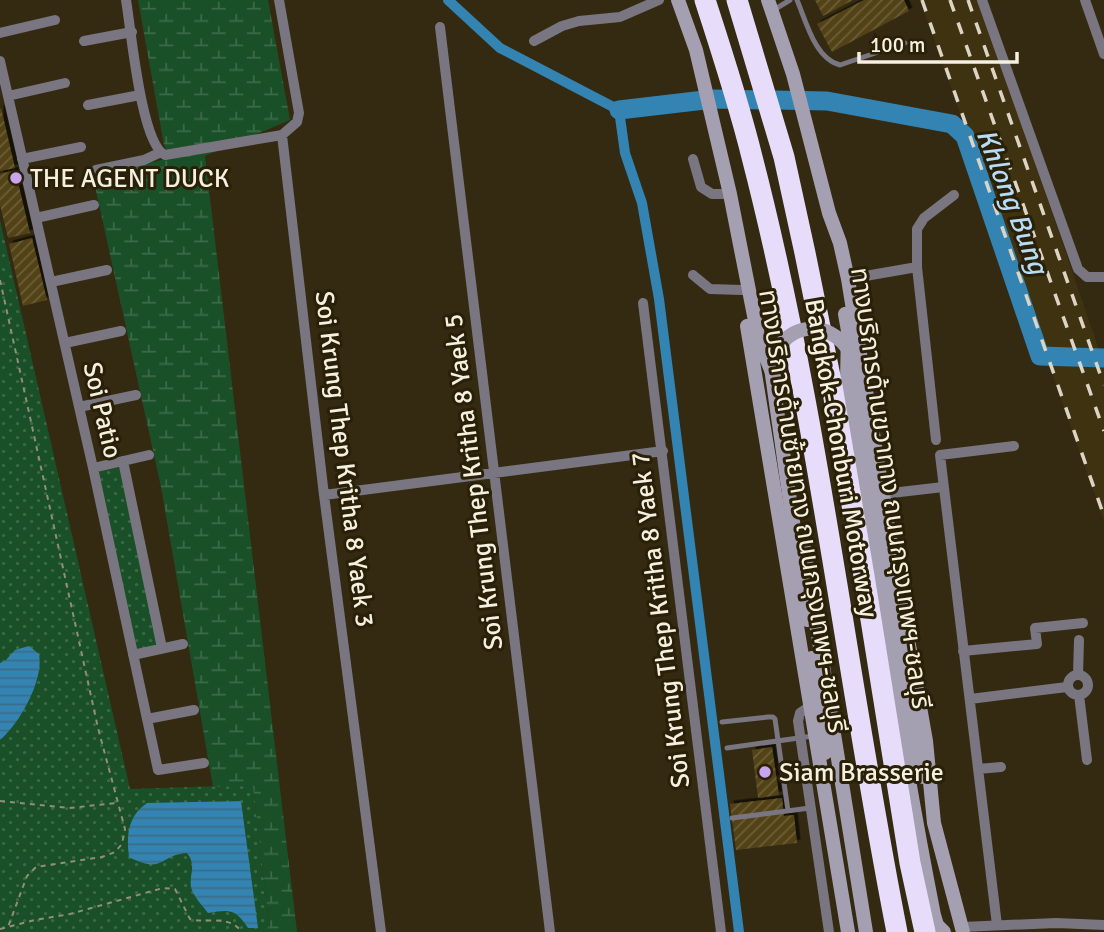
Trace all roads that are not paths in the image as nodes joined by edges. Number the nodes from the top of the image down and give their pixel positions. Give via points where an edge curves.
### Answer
1 (126, 0) edge
2 (279, 0) edge
3 (659, 0) edge
4 (678, 0) edge
5 (705, 0) edge
6 (737, 0) edge
7 (790, 0) edge
8 (797, 0) edge
9 (982, 0) edge
10 (1085, 0) edge
11 (641, 4) edge
12 (770, 5) edge
13 (55, 20) dead end
14 (440, 27) dead end
15 (132, 32) junction
16 (0, 33) edge
17 (84, 41) dead end
18 (534, 41) dead end
19 (905, 43) dead end
20 (1104, 54) edge
21 (0, 61) edge
22 (65, 83) dead end
23 (140, 95) junction
24 (8, 96) junction
25 (88, 105) dead end
26 (282, 135) junction
27 (81, 147) dead end
28 (159, 153) junction
29 (22, 159) junction
30 (693, 159) dead end
31 (96, 170) dead end
32 (730, 194) junction
33 (954, 195) dead end
34 (94, 205) dead end
35 (829, 213) junction
36 (36, 218) junction
37 (742, 262) junction
38 (917, 267) junction
39 (107, 270) dead end
40 (694, 275) dead end
41 (1104, 277) edge
42 (848, 279) junction
43 (51, 282) junction
44 (742, 290) junction
45 (643, 303) dead end
46 (121, 331) dead end
47 (65, 343) junction
48 (136, 395) dead end
49 (79, 407) junction
50 (936, 440) dead end
51 (1014, 446) dead end
52 (663, 451) junction
53 (149, 455) dead end
54 (123, 461) junction
55 (93, 468) junction
56 (495, 473) junction
57 (943, 487) junction
58 (883, 494) junction
59 (324, 495) junction
60 (1083, 623) dead end
61 (1079, 640) dead end
62 (183, 644) dead end
63 (162, 648) junction
64 (963, 651) junction
65 (133, 655) junction
66 (1078, 675) junction
67 (1068, 687) junction
68 (1079, 695) junction
69 (970, 699) junction
70 (194, 710) dead end
71 (147, 719) junction
72 (722, 722) dead end
73 (807, 737) junction
74 (779, 740) junction
75 (727, 748) dead end
76 (1087, 760) dead end
77 (204, 763) dead end
78 (1000, 766) dead end
79 (978, 769) junction
80 (824, 792) junction
81 (810, 808) junction
82 (788, 811) junction
83 (732, 817) dead end
84 (934, 823) junction
85 (850, 834) junction
86 (831, 836) junction
87 (996, 925) junction
88 (1104, 925) edge
89 (863, 928) edge
90 (959, 930) edge
91 (381, 932) edge
92 (550, 932) edge
93 (721, 932) edge
94 (829, 932) edge
95 (848, 932) edge
96 (897, 932) edge
97 (925, 932) edge
98 (944, 932) edge

1 - 15 street
2 - 26 street via 299,113 297,122
3 - 11 street
4 - 32 main road, ทางบริการด้านซ้ายทาง ถนนกรุงเทพฯ-ชลบุรี via 696,50
5 - 96 highway, Bangkok-Chonburi Motorway via 752,154 778,269
6 - 97 highway, Bangkok-Chonburi Motorway via 784,158 834,400
7 - 12 lane
8 - 19 lane via 813,39 832,63 840,65
9 - 41 street via 1078,269 1087,277
10 - 20 street
11 - 18 street via 620,17 579,21
12 - 35 main road, ทางบริการด้านขวาทาง ถนนกรุงเทพฯ-ชลบุรี
13 - 16 street
14 - 56 street, Soi Krung Thep Kritha 8 Yaek 5
15 - 17 street
15 - 23 street
21 - 24 street, Soi Patio
22 - 24 street
23 - 25 street
23 - 28 street via 151,140
24 - 29 street, Soi Patio
26 - 28 street
26 - 59 street, Soi Krung Thep Kritha 8 Yaek 3
27 - 29 street
28 - 31 street
29 - 36 street, Soi Patio
30 - 32 street via 701,187 712,194
32 - 37 main road, ทางบริการด้านซ้ายทาง ถนนกรุงเทพฯ-ชลบุรี
33 - 38 street via 923,218 917,229
34 - 36 street
35 - 42 main road, ทางบริการด้านขวาทาง ถนนกรุงเทพฯ-ชลบุรี
35 - 98 main road, ทางบริการด้านขวาทาง ถนนกรุงเทพฯ-ชลบุรี via 848,331 849,402 893,688 934,915
36 - 43 street, Soi Patio
37 - 44 main road, ทางบริการด้านซ้ายทาง ถนนกรุงเทพฯ-ชลบุรี
37 - 85 main road, ทางบริการด้านซ้ายทาง ถนนกรุงเทพฯ-ชลบุรี via 761,351 778,394
38 - 42 street
38 - 50 street
39 - 43 street
40 - 44 street via 710,289
42 - 58 main road, ทางบริการด้านขวาทาง ถนนกรุงเทพฯ-ชลบุรี
43 - 47 street, Soi Patio
44 - 73 main road, ทางบริการด้านซ้ายทาง ถนนกรุงเทพฯ-ชลบุรี via 809,707
45 - 52 street, Soi Krung Thep Kritha 8 Yaek 7
46 - 47 street
47 - 49 street, Soi Patio
48 - 49 street
49 - 55 street, Soi Patio
51 - 57 street via 940,455
52 - 56 street
52 - 93 street, Soi Krung Thep Kritha 8 Yaek 7
53 - 54 street
54 - 55 street
54 - 63 street
55 - 65 street, Soi Patio
56 - 59 street
56 - 92 street, Soi Krung Thep Kritha 8 Yaek 5
57 - 58 street
57 - 64 street
58 - 84 main road, ทางบริการด้านขวาทาง ถนนกรุงเทพฯ-ชลบุรี via 926,741
59 - 91 street, Soi Krung Thep Kritha 8 Yaek 3
60 - 64 street via 1035,628 1037,645
61 - 66 street
62 - 63 street
63 - 65 street
64 - 69 street
65 - 71 street, Soi Patio
66 - 67 street via 1070,678
66 - 68 street via 1088,683
67 - 68 street
67 - 69 street
68 - 76 street
69 - 79 street
70 - 71 street
71 - 77 street, Soi Patio via 158,770
72 - 74 lane via 773,717
73 - 74 lane
73 - 80 main road, ทางบริการด้านซ้ายทาง ถนนกรุงเทพฯ-ชลบุรี
73 - 81 street
74 - 75 lane
74 - 82 lane
78 - 79 street
79 - 87 street
80 - 84 main road, bridge via 824,738 771,368 782,341 808,328 839,338 851,354 909,716
80 - 86 main road, ทางบริการด้านซ้ายทาง ถนนกรุงเทพฯ-ชลบุรี
81 - 82 lane
81 - 94 street
82 - 83 lane
84 - 90 main road, ทางบริการด้านขวาทาง ถนนกรุงเทพฯ-ชลบุรี
85 - 86 main road via 840,841
85 - 89 main road, ทางบริการด้านซ้ายทาง ถนนกรุงเทพฯ-ชลบุรี
86 - 95 main road, ทางบริการด้านซ้ายทาง ถนนกรุงเทพฯ-ชลบุรี
87 - 88 street
87 - 90 street

